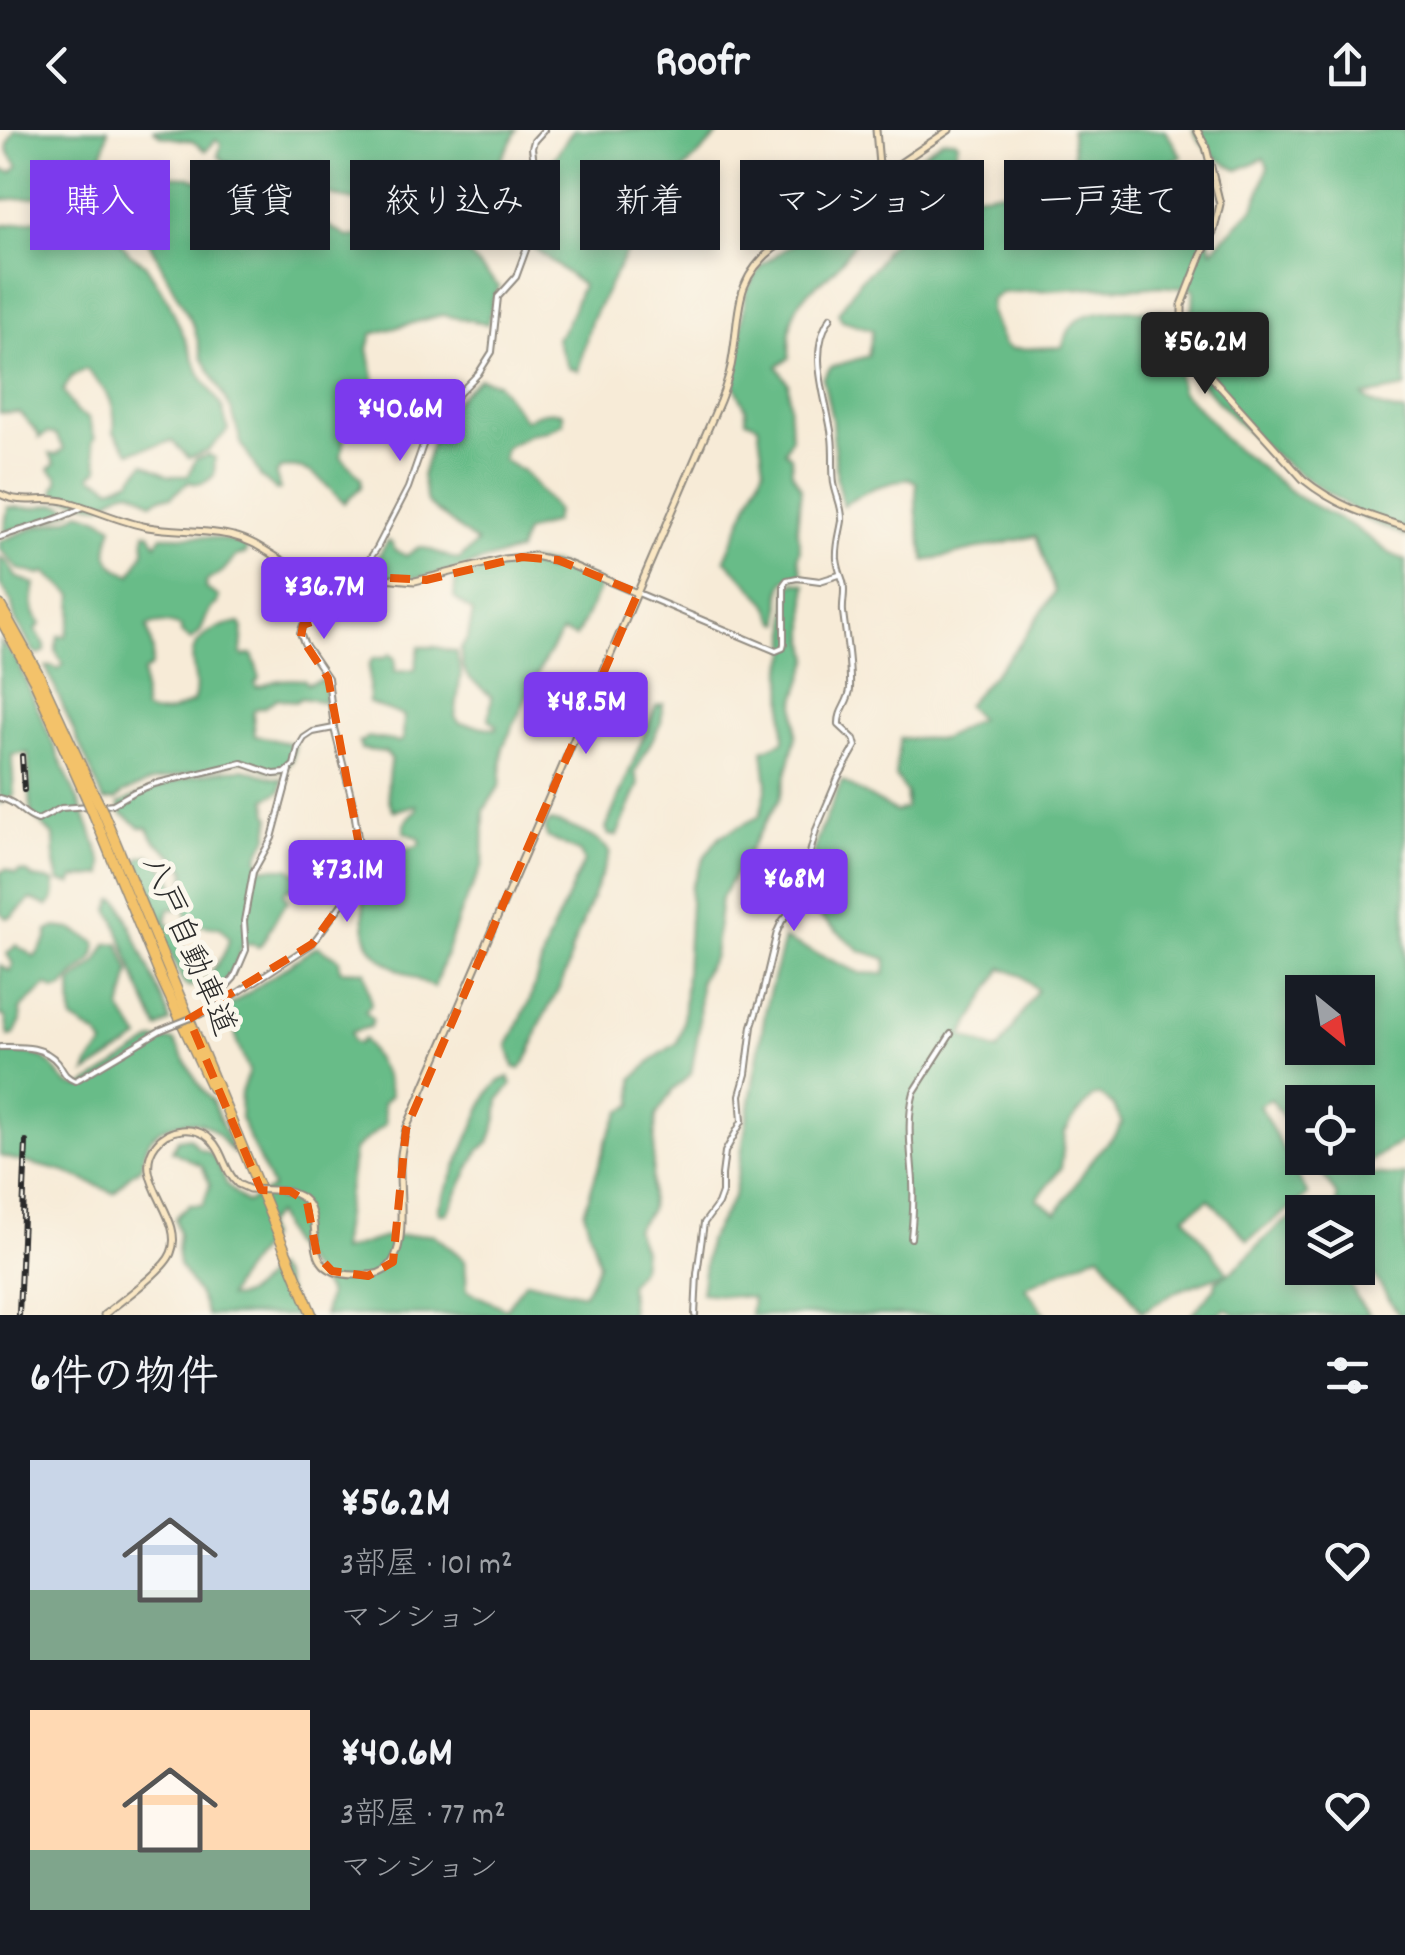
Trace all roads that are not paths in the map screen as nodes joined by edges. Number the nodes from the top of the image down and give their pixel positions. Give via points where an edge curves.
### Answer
1 (544, 130) edge
2 (876, 130) edge
3 (949, 130) edge
4 (1197, 130) edge
5 (879, 160) edge
6 (904, 160) edge
7 (773, 250) edge
8 (831, 317) dead end
9 (0, 494) edge
10 (84, 507) junction
11 (1405, 527) edge
12 (0, 537) edge
13 (839, 575) junction
14 (358, 577) junction
15 (638, 593) junction
16 (0, 605) edge
17 (0, 618) edge
18 (334, 728) junction
19 (290, 770) junction
20 (0, 798) edge
21 (91, 798) junction
22 (214, 1007) junction
23 (951, 1034) dead end
24 (0, 1047) edge
25 (911, 1238) dead end
26 (104, 1315) edge
27 (310, 1315) edge
28 (696, 1315) edge

1 - 14 street via 532,148 540,223 516,277 495,304 492,352 429,428 408,488
2 - 5 street
3 - 6 street
4 - 11 street via 1220,204 1182,306 1187,342 1206,372 1319,492
7 - 15 street via 750,272 740,297 725,388
8 - 13 street via 819,363 841,509
9 - 10 street
10 - 12 street
10 - 14 street via 152,528 235,536 302,570
13 - 15 street via 787,580 784,644 776,651
13 - 28 street via 850,690 839,725 856,746 816,830 796,904 777,932 752,1026 742,1121 725,1152 718,1204 704,1223
14 - 15 street via 426,580 534,556 566,562
14 - 18 street via 347,608 311,618 301,629 328,678
15 - 26 street, bridge via 406,1129 393,1262 368,1276 332,1271 318,1255 307,1202 290,1191 238,1184 213,1141 178,1130 158,1141 149,1158 174,1235 172,1251
16 - 21 highway, 八戸自動車道 via 40,677
17 - 21 highway, 八戸自動車道
18 - 19 street via 304,738
18 - 22 street via 353,804 360,878 312,944
19 - 20 street via 274,774 242,763 154,784 113,804 62,808 38,820
19 - 22 street via 272,838 253,872 246,950
21 - 27 highway, 八戸自動車道, bridge via 159,973
22 - 24 street, bridge via 161,1030 76,1082 46,1053
23 - 25 street via 912,1100

